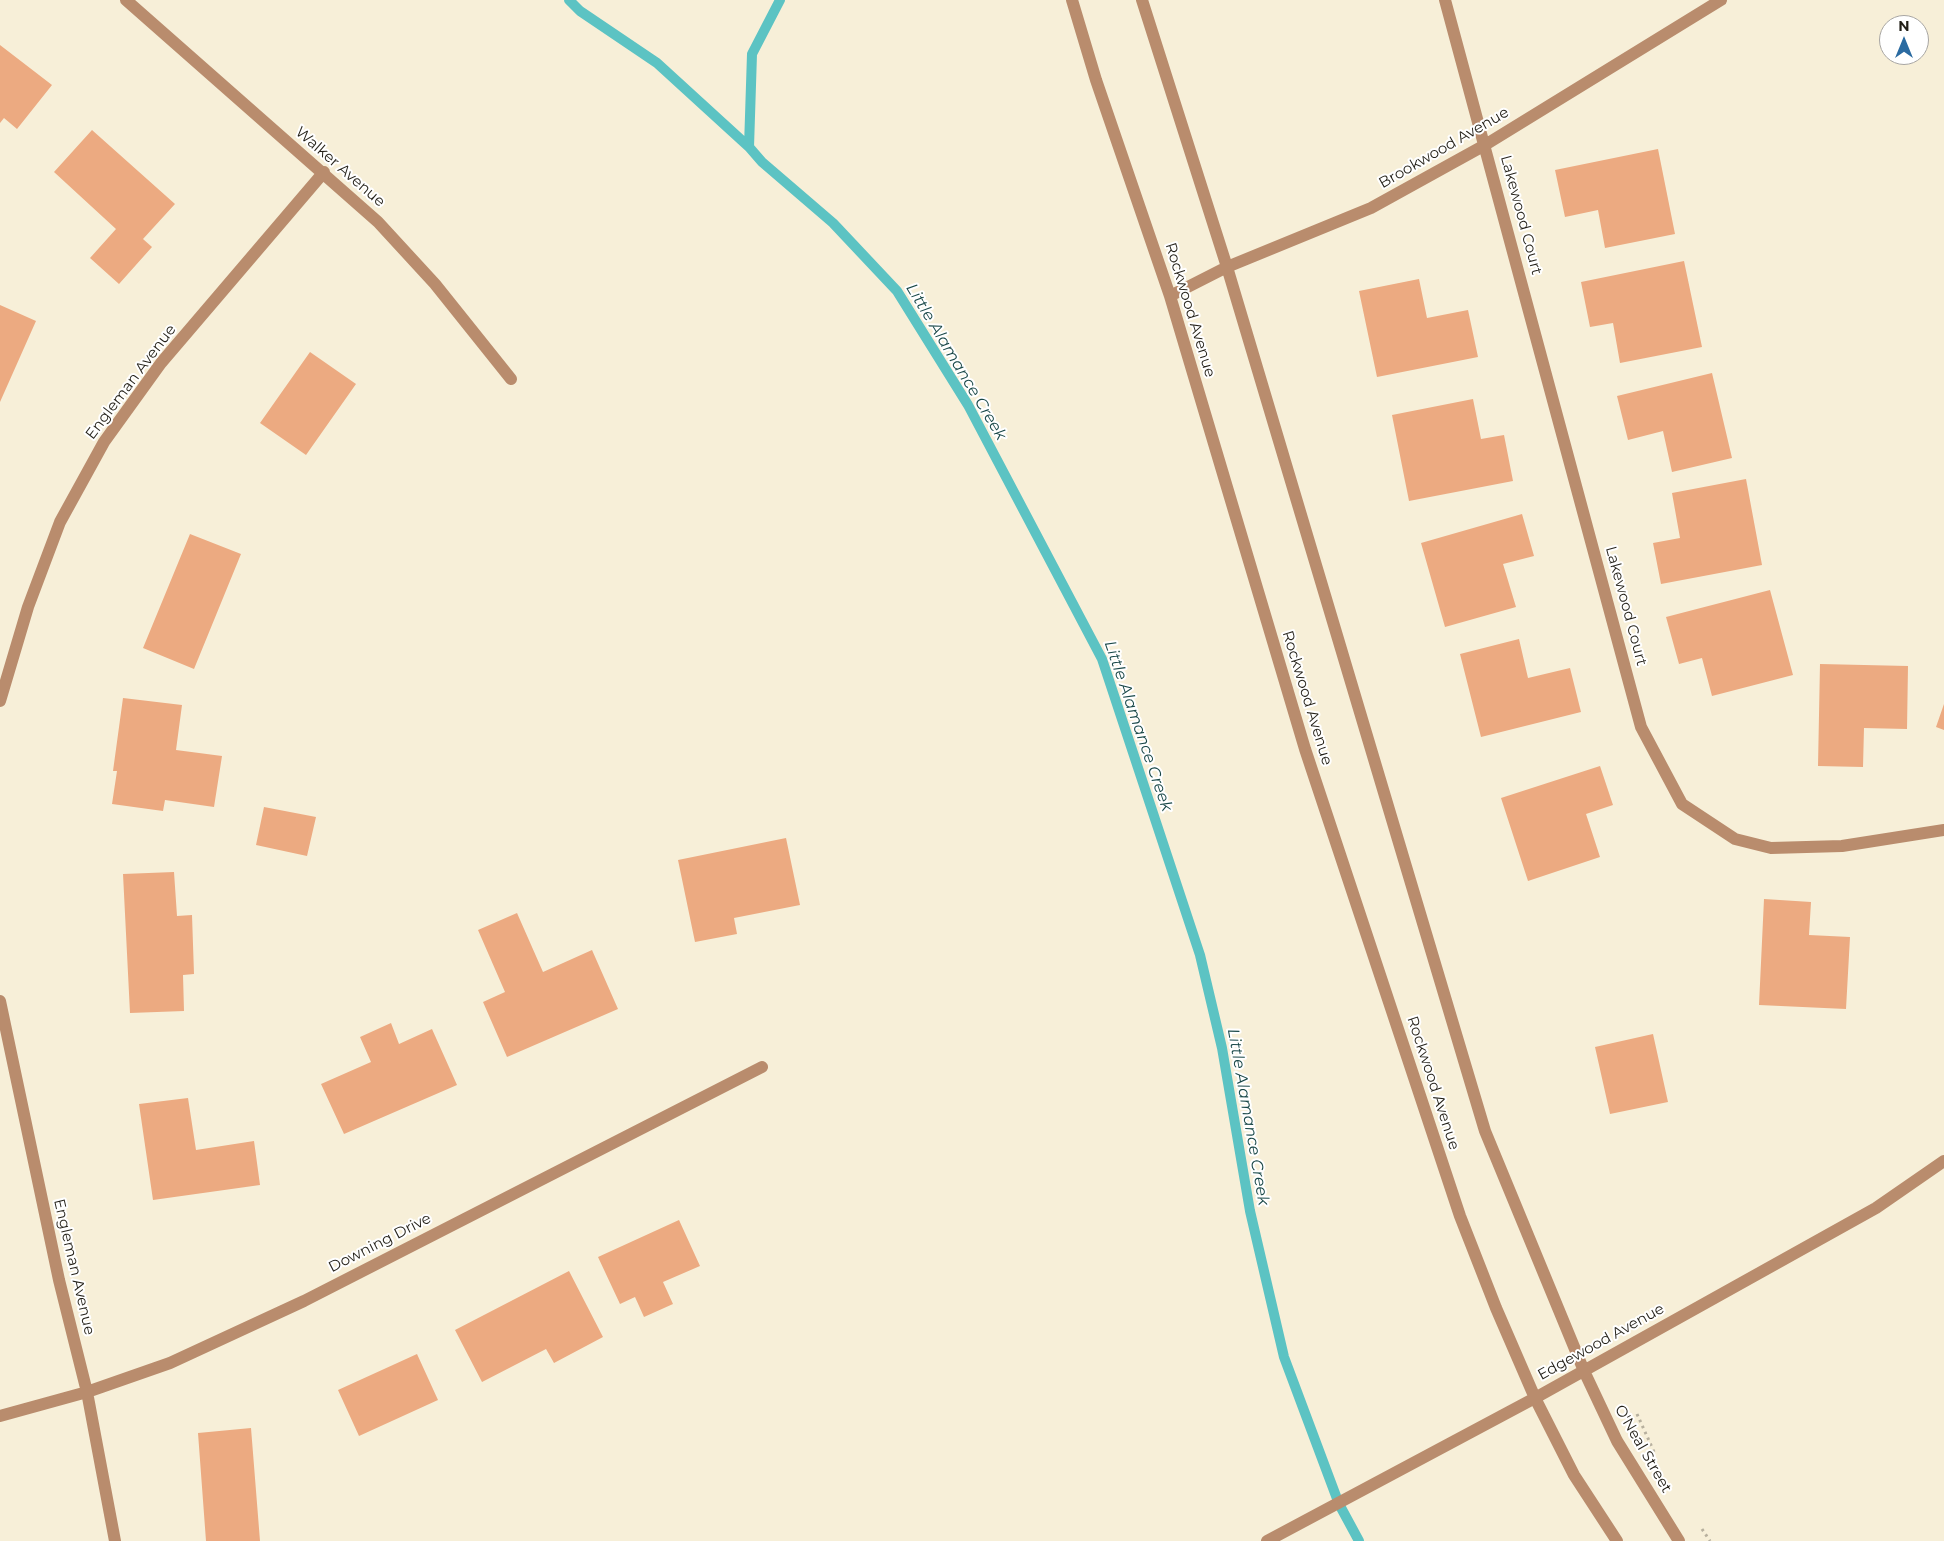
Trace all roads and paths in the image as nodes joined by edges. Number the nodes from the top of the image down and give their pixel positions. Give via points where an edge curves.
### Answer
1 (126, 0) edge
2 (1072, 0) edge
3 (1142, 0) edge
4 (1445, 0) edge
5 (1721, 0) edge
6 (1486, 145) junction
7 (324, 172) junction
8 (1227, 267) junction
9 (1170, 296) junction
10 (511, 379) dead end
11 (0, 701) edge
12 (1944, 830) edge
13 (0, 1001) edge
14 (762, 1067) dead end
15 (1944, 1161) edge
16 (1584, 1371) junction
17 (87, 1392) junction
18 (1535, 1398) junction
19 (0, 1416) edge
20 (115, 1541) edge
21 (1267, 1541) edge
22 (1617, 1541) edge
23 (1679, 1541) edge

1 - 7 street, Walker Avenue via 235,98
2 - 9 street, Rockwood Avenue
3 - 8 street
4 - 6 street, Lakewood Court
5 - 6 street, Brookwood Avenue
6 - 8 street, Brookwood Avenue via 1371,208
6 - 12 street, Lakewood Court via 1641,727 1682,804 1735,839 1771,848 1842,846
7 - 10 street, Walker Avenue via 378,222 436,284
7 - 11 street, Engleman Avenue via 161,363 104,442 60,522 28,607
8 - 9 street, Brookwood Avenue
8 - 16 street via 1485,1131
9 - 18 street, Rockwood Avenue via 1308,759 1460,1216
13 - 17 street, Engleman Avenue via 55,1261
14 - 17 street, Downing Drive via 304,1301 170,1363
15 - 16 street, Edgewood Avenue via 1876,1208
16 - 18 street, Edgewood Avenue
16 - 23 street, O'Neal Street via 1617,1441
17 - 19 street, Downing Drive
17 - 20 street, Engleman Avenue
18 - 21 street, Edgewood Avenue
18 - 22 street via 1574,1474

